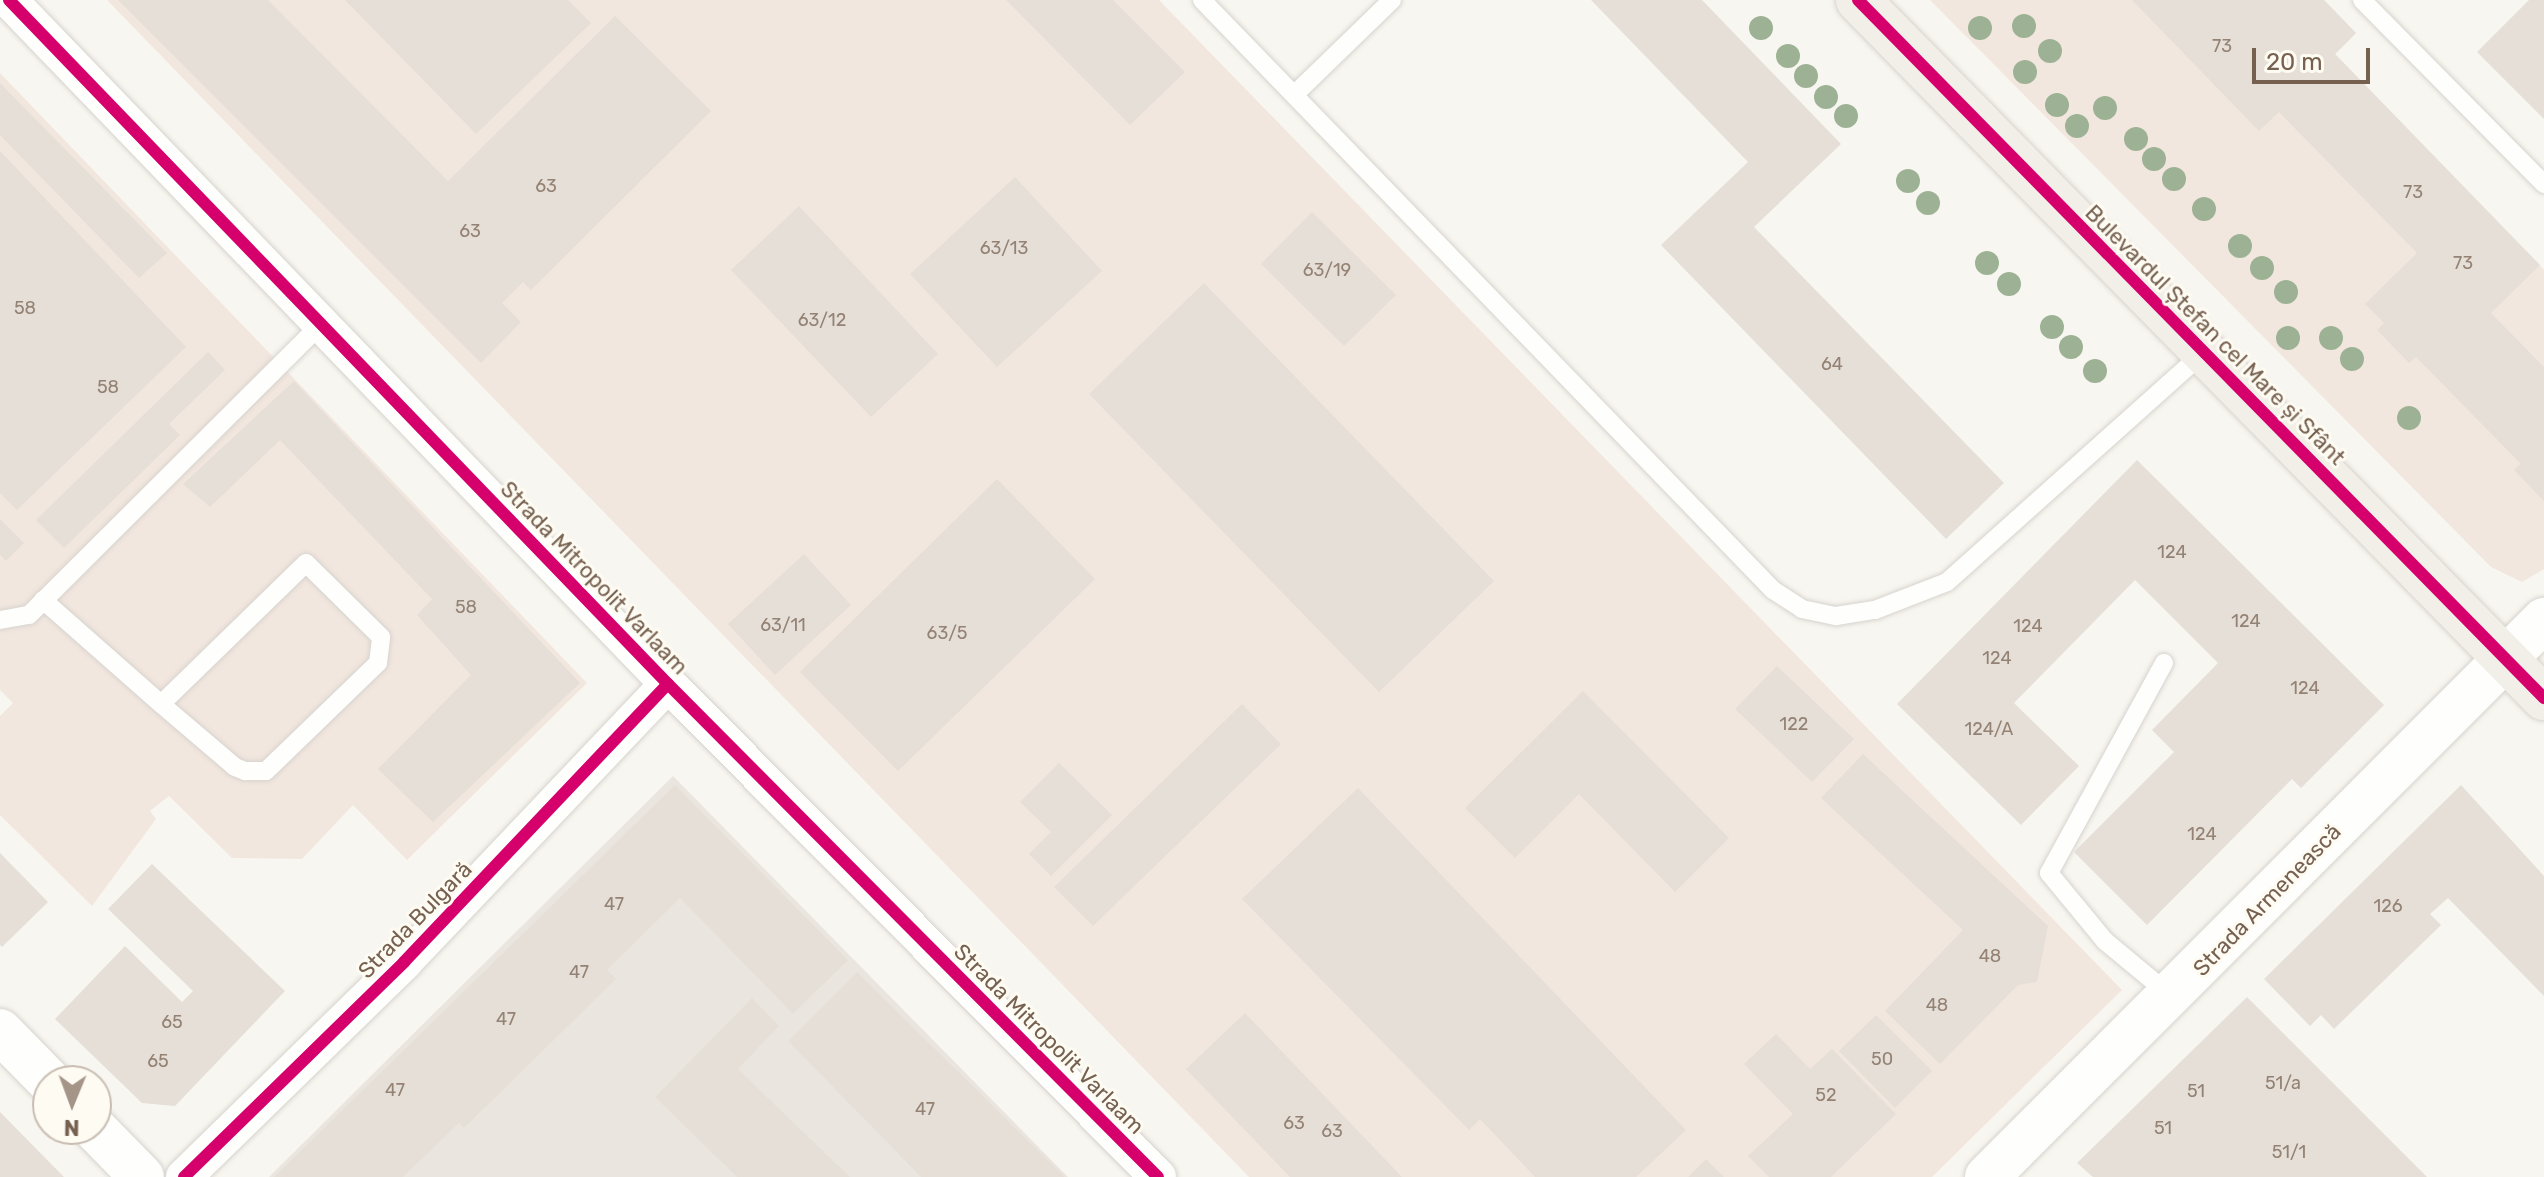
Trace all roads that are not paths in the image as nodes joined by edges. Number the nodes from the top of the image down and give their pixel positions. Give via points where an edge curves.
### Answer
1 (9, 0) edge
2 (1202, 0) edge
3 (1392, 0) edge
4 (1858, 0) edge
5 (2362, 0) edge
6 (1295, 94) junction
7 (2544, 184) edge
8 (322, 323) junction
9 (2204, 352) junction
10 (43, 600) junction
11 (0, 620) edge
12 (2544, 620) edge
13 (2505, 658) junction
14 (2164, 663) dead end
15 (668, 684) junction
16 (2544, 698) edge
17 (161, 704) junction
18 (2172, 996) junction
19 (0, 1031) edge
20 (33, 1065) edge
21 (111, 1145) edge
22 (142, 1177) edge
23 (184, 1177) edge
24 (1158, 1177) edge
25 (1987, 1177) edge

1 - 8 street, Strada Mitropolit Varlaam
2 - 6 lane
3 - 6 lane
4 - 9 main road, Bulevardul Ștefan cel Mare și Sfânt
5 - 7 lane
6 - 9 lane via 1773,590 1802,609 1836,616 1875,610 1947,582
8 - 10 lane
8 - 15 street, Strada Mitropolit Varlaam
9 - 13 main road, Bulevardul Ștefan cel Mare și Sfânt
10 - 11 lane via 29,615
10 - 17 lane
12 - 13 main road, Strada Armenească
13 - 16 main road, Bulevardul Ștefan cel Mare și Sfânt
13 - 18 main road, Strada Armenească
14 - 18 lane via 2049,873 2105,941
15 - 23 street, Strada Bulgară via 404,962
15 - 24 street, Strada Mitropolit Varlaam
17 - 17 lane via 235,767 266,771 378,663 381,637 306,563
18 - 25 main road, Strada Armenească
19 - 20 main road
21 - 22 main road

